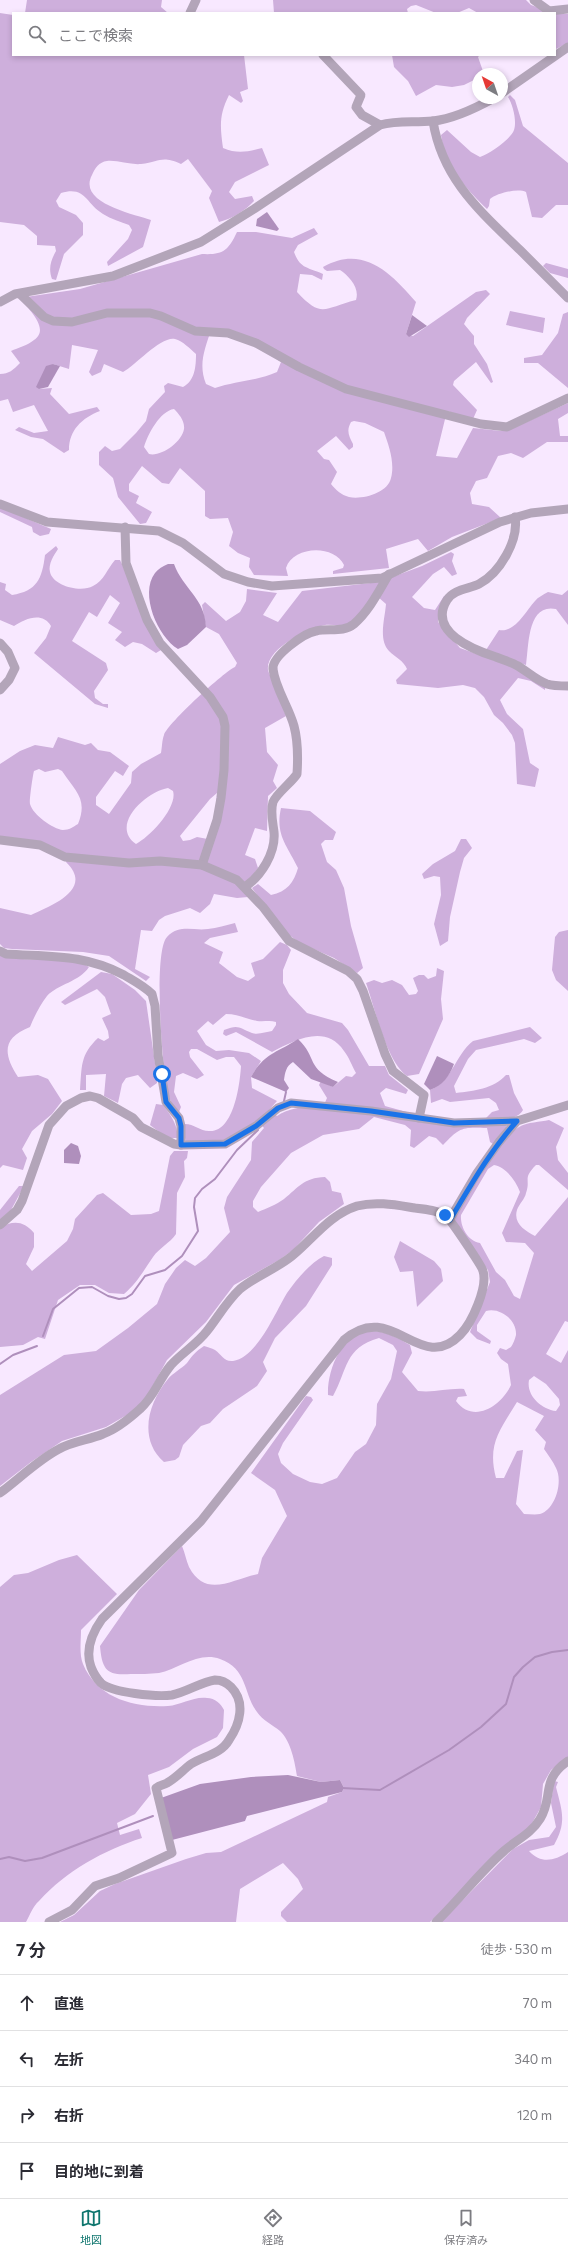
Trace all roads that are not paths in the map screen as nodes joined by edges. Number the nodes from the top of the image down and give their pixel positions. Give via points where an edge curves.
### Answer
1 (196, 0) edge
2 (534, 0) edge
3 (568, 8) edge
4 (190, 12) edge
5 (568, 47) edge
6 (556, 55) edge
7 (324, 56) edge
8 (555, 56) edge
9 (508, 89) edge
10 (480, 104) edge
11 (433, 121) junction
12 (380, 125) junction
13 (20, 294) junction
14 (568, 298) edge
15 (0, 302) edge
16 (568, 398) edge
17 (0, 504) edge
18 (568, 509) edge
19 (515, 517) junction
20 (125, 527) junction
21 (389, 574) junction
22 (0, 643) edge
23 (568, 686) edge
24 (0, 690) edge
25 (0, 840) edge
26 (202, 865) junction
27 (245, 887) junction
28 (0, 950) edge
29 (568, 1105) edge
30 (419, 1118) junction
31 (517, 1121) junction
32 (181, 1145) junction
33 (450, 1220) junction
34 (0, 1225) edge
35 (0, 1493) edge
36 (568, 1761) edge
37 (49, 1922) edge
38 (436, 1922) edge

1 - 4 street
2 - 3 street via 549,11
5 - 6 street
7 - 12 street via 361,95 356,107 359,111
8 - 9 street
10 - 11 street
11 - 12 street via 397,121
11 - 14 street via 442,153 469,199 483,216
12 - 13 street via 201,242 113,276
13 - 15 street
13 - 16 street via 53,322 72,322 107,314 150,313 195,331 228,333 256,343 298,367 346,388 481,424 507,427
17 - 20 street via 47,522
18 - 19 street
19 - 21 street via 483,529
19 - 23 street via 516,525 505,556 485,580 456,592 447,600 442,617 443,624 465,645 518,666 548,684
20 - 21 street via 159,531 175,538 224,574 260,585 368,580
20 - 26 street via 126,563 147,620 160,643 210,697 220,711 225,726 221,798 217,820
21 - 27 street via 355,624 342,629 316,630 282,652 274,661 276,679 295,727 297,774 273,802 272,849 255,880
22 - 24 street via 8,652 15,668
25 - 26 street via 40,845 65,857 129,863 160,861
26 - 27 street via 237,880
27 - 30 street via 289,940 348,971 360,984 385,1054 394,1071 424,1095
28 - 32 street via 6,954 83,959 108,967 152,994 166,1102 179,1118
29 - 31 street
30 - 31 street via 454,1123
30 - 32 street via 334,1106 291,1103 278,1108 256,1126 225,1144
31 - 33 street via 477,1173
32 - 34 street via 141,1127 128,1115 98,1098 90,1096 73,1101 58,1112 49,1124 22,1201 17,1210
33 - 35 street via 438,1212 423,1208 375,1203 358,1206 334,1217 290,1258 253,1280 230,1300 205,1334 171,1365 148,1402 131,1417 117,1428 59,1449
33 - 37 street via 479,1261 484,1279 482,1295 459,1336 445,1345 431,1347 422,1346 396,1331 380,1326 352,1333 201,1521 96,1628 89,1645 89,1659 101,1683 115,1689 165,1696 215,1680 223,1681 240,1699 240,1717 229,1740 221,1749 197,1760 166,1784 156,1788 172,1853 95,1886 72,1910
36 - 38 street via 552,1776 544,1812 534,1828 504,1851

